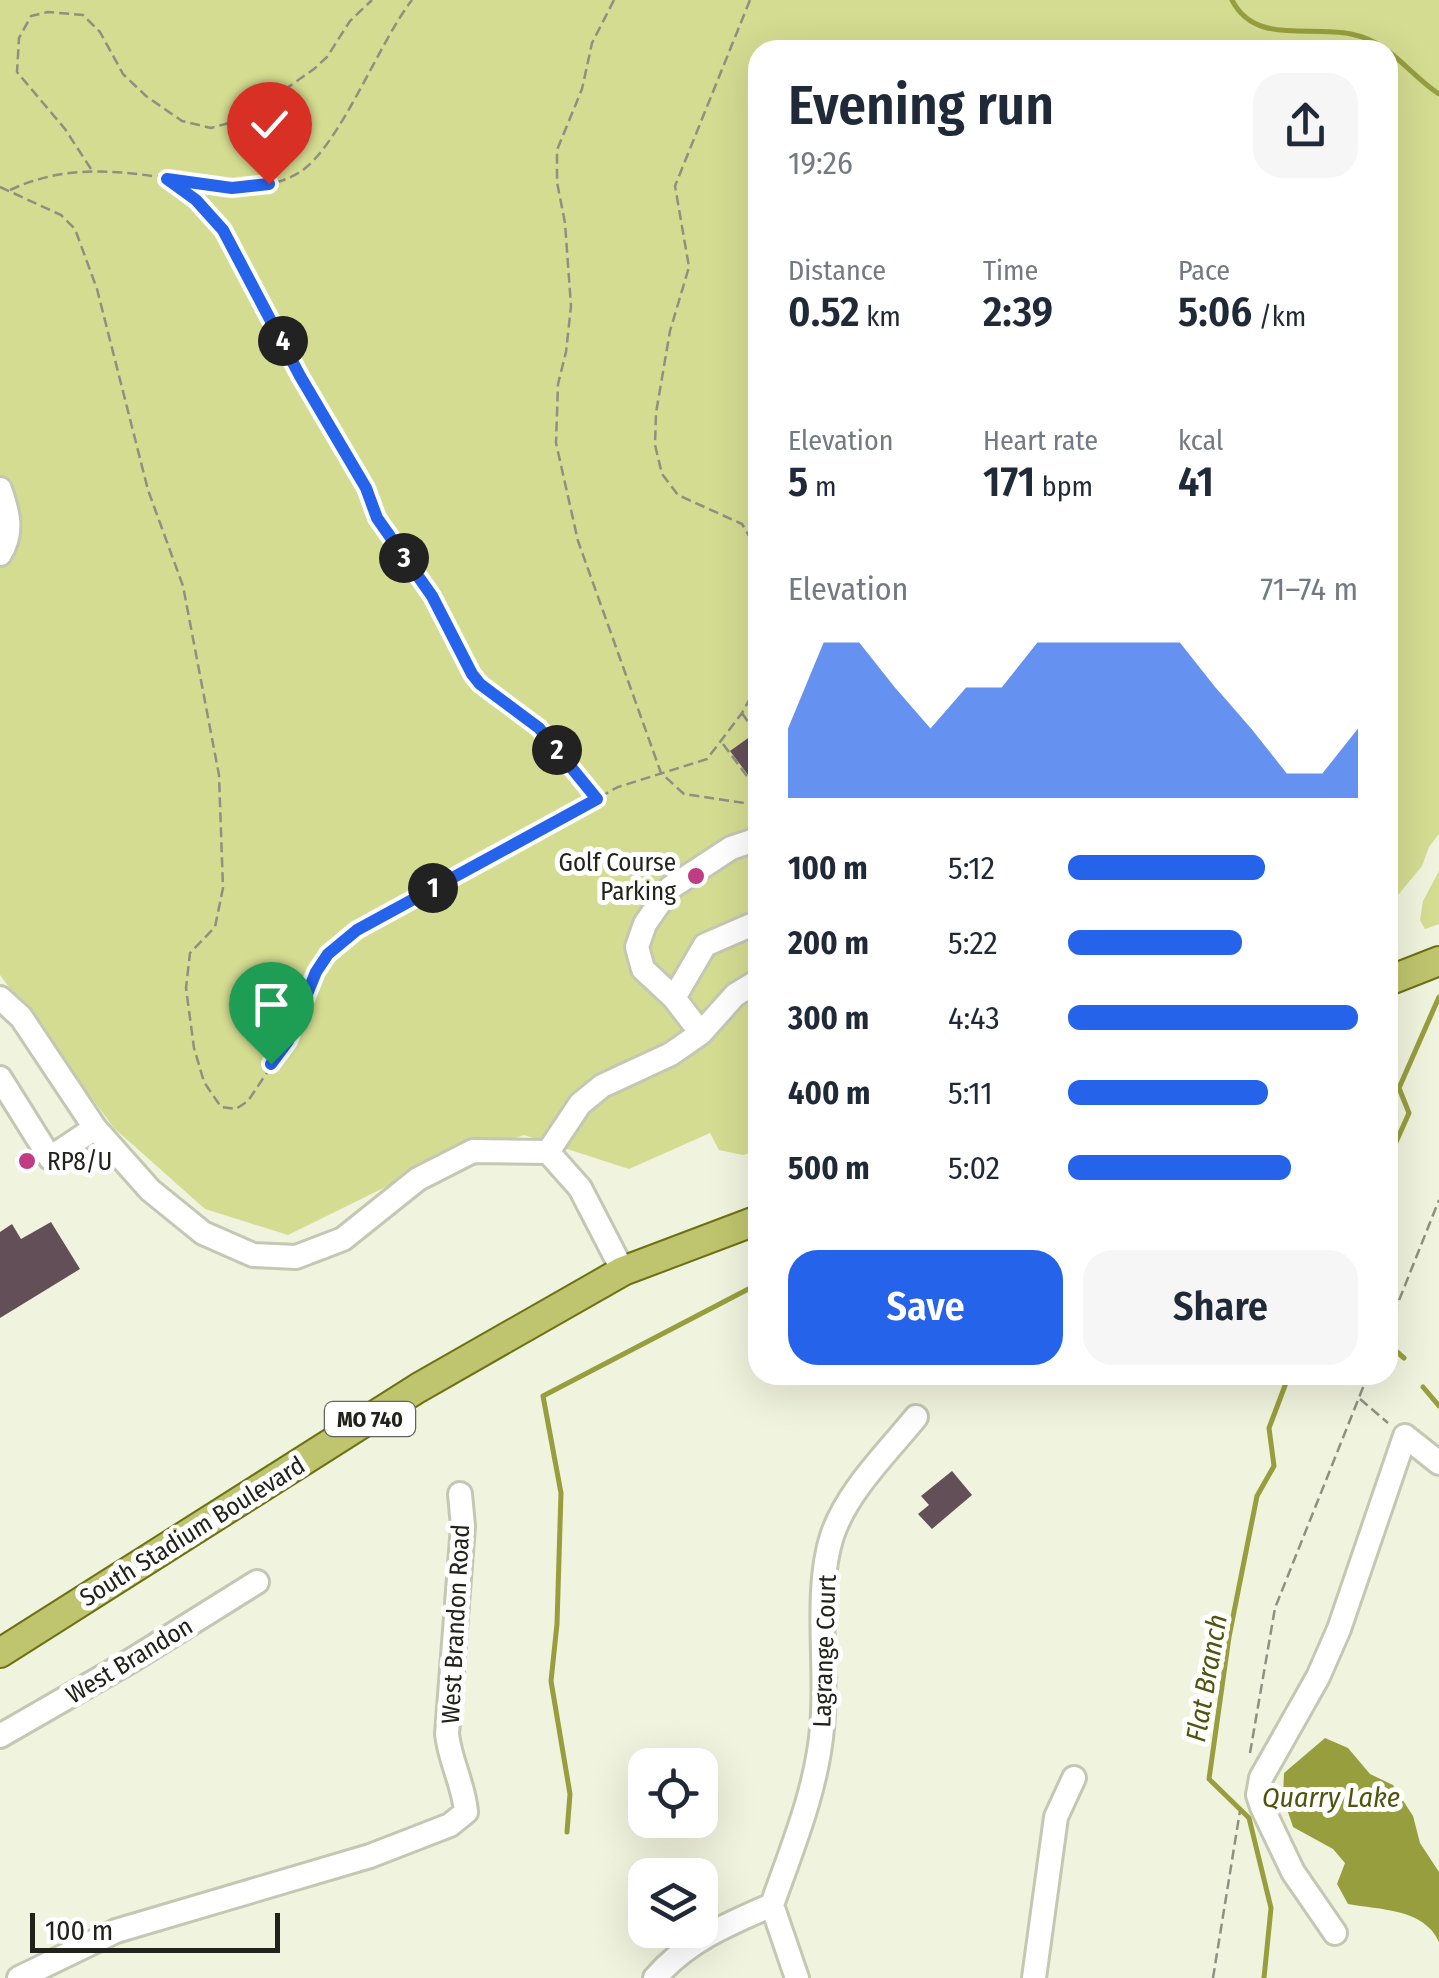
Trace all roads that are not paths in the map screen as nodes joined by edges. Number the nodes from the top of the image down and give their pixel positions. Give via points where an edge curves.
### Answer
1 (0, 489) edge
2 (0, 554) edge
3 (748, 843) edge
4 (748, 926) edge
5 (1439, 961) edge
6 (1398, 977) edge
7 (748, 987) edge
8 (674, 998) junction
9 (1, 1001) edge
10 (701, 1032) junction
11 (0, 1078) edge
12 (94, 1128) junction
13 (548, 1152) junction
14 (748, 1224) edge
15 (623, 1270) junction
16 (916, 1417) dead end
17 (1439, 1463) edge
18 (460, 1494) dead end
19 (257, 1582) dead end
20 (0, 1653) edge
21 (0, 1736) edge
22 (1074, 1778) dead end
23 (772, 1905) junction
24 (1335, 1933) dead end
25 (19, 1978) edge
26 (655, 1978) edge
27 (797, 1978) edge
28 (1034, 1978) edge

1 - 2 street via 10,530
3 - 8 street via 670,888 645,924 637,947 643,968
4 - 8 street via 704,945
5 - 6 main road
7 - 10 street
8 - 10 street
9 - 12 street via 21,1017
10 - 13 street via 602,1086 580,1104
11 - 12 street via 50,1158
12 - 13 street via 150,1190 203,1233 253,1255 296,1257 342,1239 418,1179 473,1151
13 - 15 street via 580,1188
14 - 15 main road, South Stadium Boulevard / MO 740
15 - 20 main road, South Stadium Boulevard / MO 740 via 418,1388
16 - 23 street, Lagrange Court via 855,1492 832,1535 814,1780
17 - 24 street via 1405,1436 1340,1629 1261,1778 1258,1796 1293,1872
18 - 25 street, West Brandon Road via 448,1734 466,1812 450,1825 370,1856 116,1931
19 - 21 street, West Brandon
22 - 28 street via 1056,1817
23 - 26 street via 684,1948
23 - 27 street

